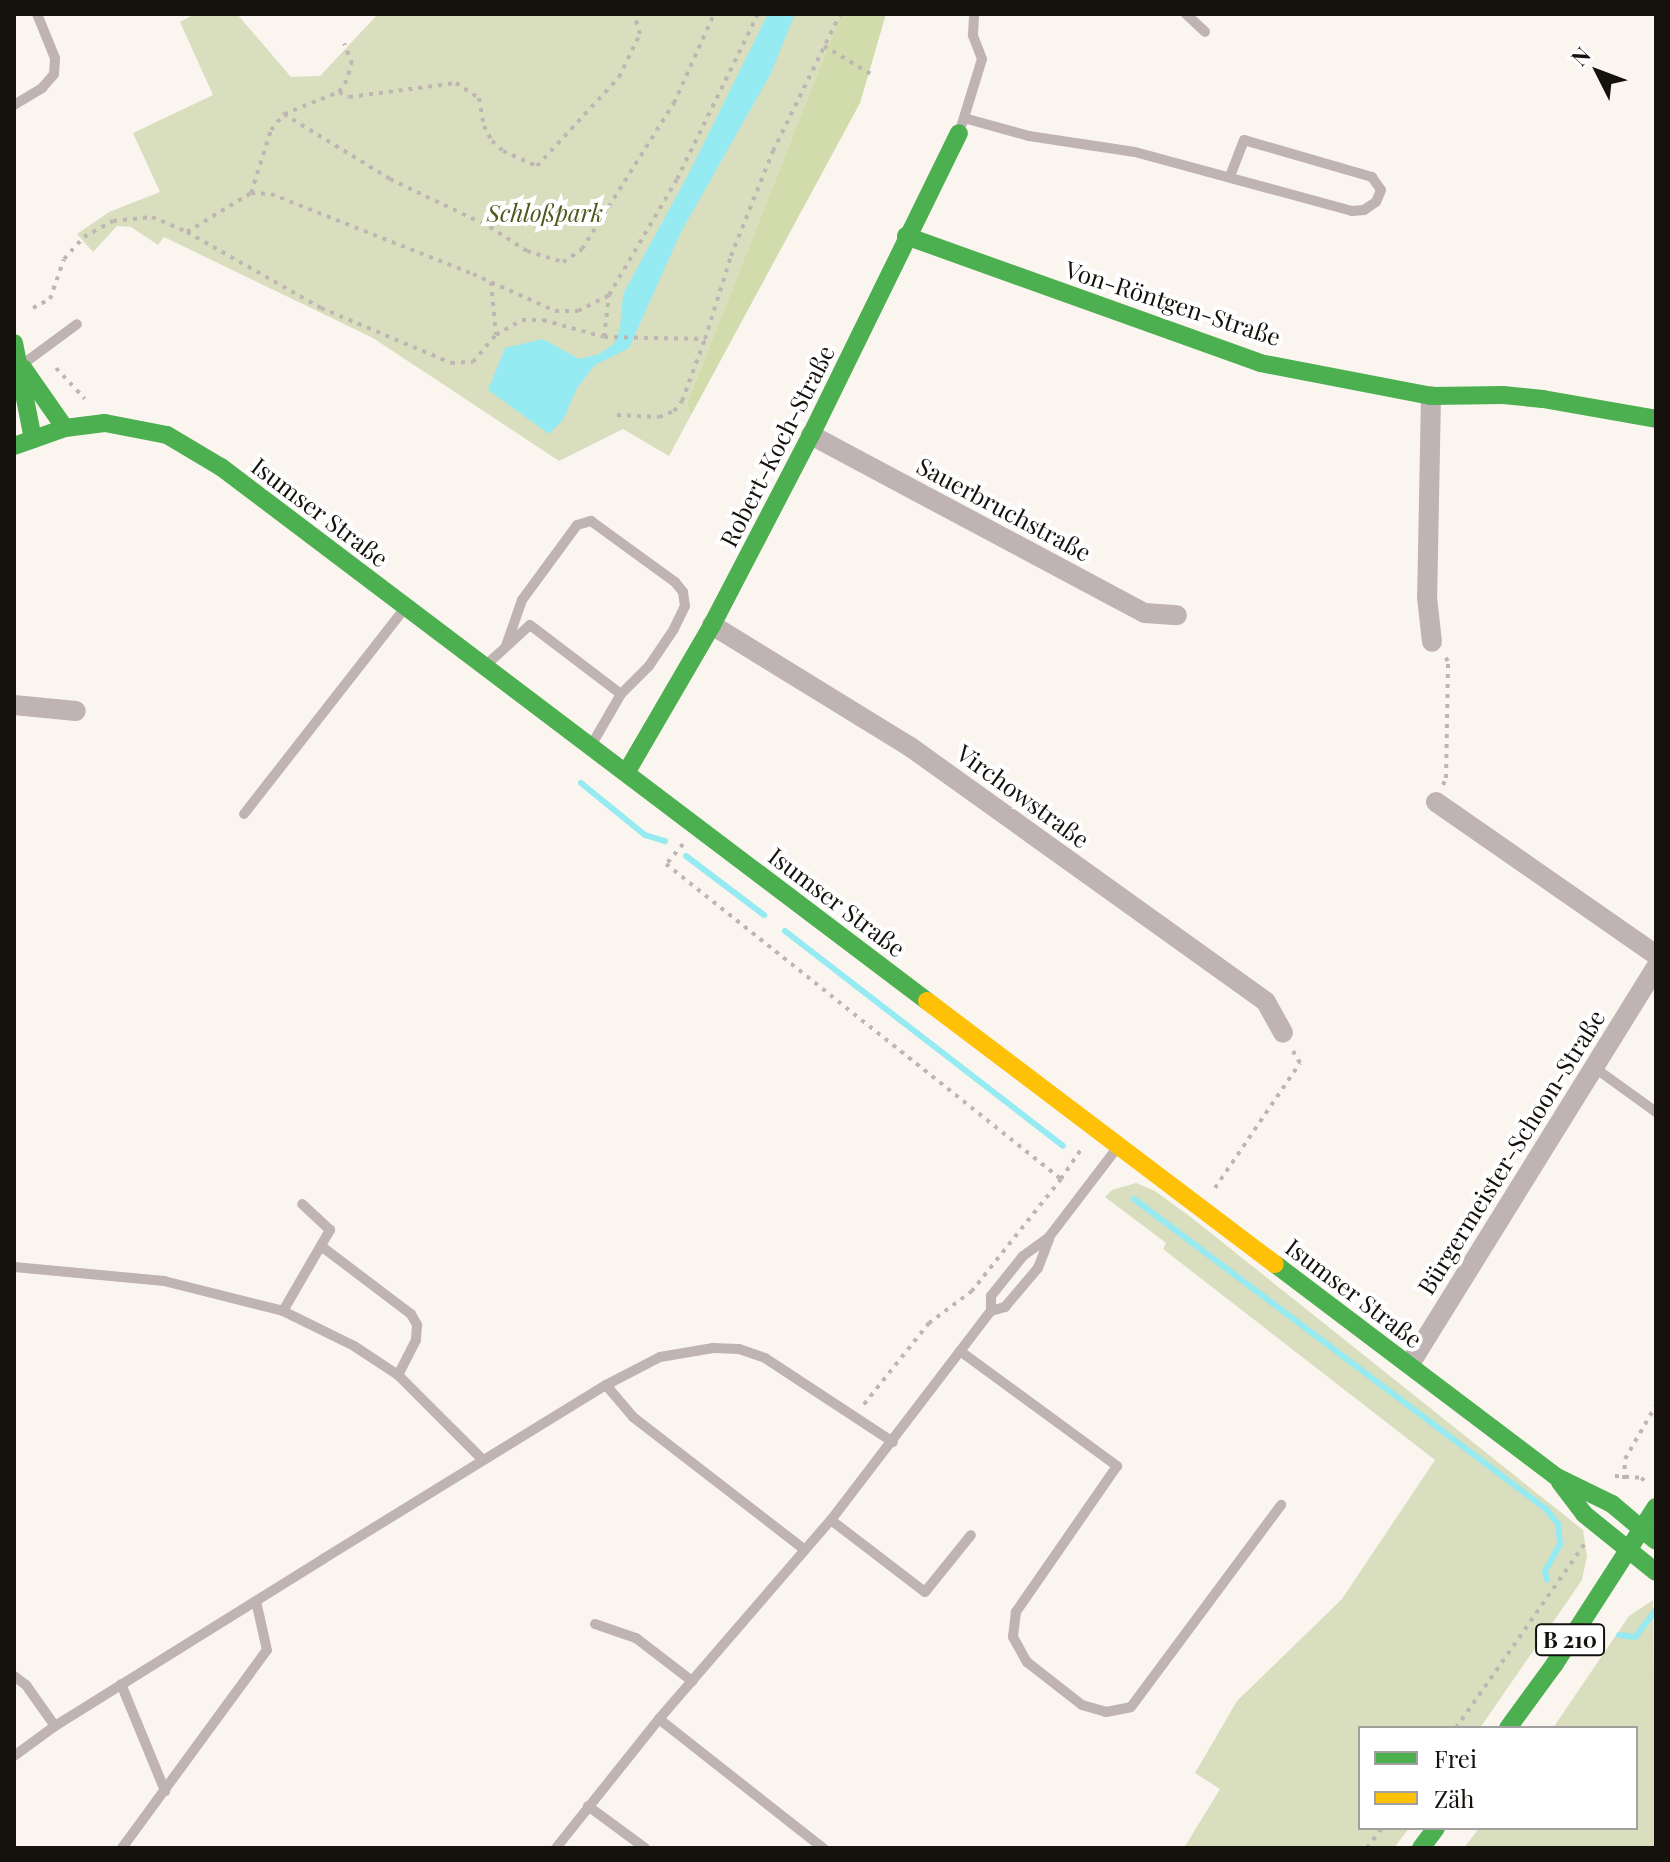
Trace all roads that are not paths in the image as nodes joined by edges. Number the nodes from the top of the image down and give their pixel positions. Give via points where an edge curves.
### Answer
1 (37, 14) edge
2 (974, 14) edge
3 (1186, 14) edge
4 (1205, 32) dead end
5 (14, 105) edge
6 (961, 126) junction
7 (1230, 176) junction
8 (906, 236) junction
9 (77, 324) dead end
10 (14, 343) edge
11 (21, 365) junction
12 (1431, 396) junction
13 (1656, 419) edge
14 (65, 428) junction
15 (811, 435) junction
16 (33, 439) junction
17 (14, 446) edge
18 (405, 607) junction
19 (1177, 615) dead end
20 (712, 625) junction
21 (1432, 642) road end
22 (506, 646) junction
23 (485, 666) junction
24 (621, 694) junction
25 (14, 705) edge
26 (76, 711) dead end
27 (590, 746) junction
28 (626, 773) junction
29 (1436, 802) road end
30 (244, 814) dead end
31 (1656, 955) edge
32 (1656, 967) edge
33 (1283, 1033) road end
34 (1595, 1068) junction
35 (1656, 1112) edge
36 (1119, 1146) junction
37 (302, 1204) dead end
38 (1056, 1234) junction
39 (321, 1246) junction
40 (14, 1267) edge
41 (283, 1311) junction
42 (991, 1311) junction
43 (960, 1351) junction
44 (1410, 1364) junction
45 (398, 1375) junction
46 (606, 1385) junction
47 (893, 1442) junction
48 (483, 1460) junction
49 (1557, 1477) junction
50 (1281, 1505) dead end
51 (1656, 1507) edge
52 (831, 1520) junction
53 (971, 1535) dead end
54 (1649, 1535) edge
55 (805, 1550) junction
56 (1629, 1550) junction
57 (1656, 1572) edge
58 (256, 1601) junction
59 (595, 1624) dead end
60 (14, 1676) edge
61 (692, 1681) junction
62 (121, 1684) junction
63 (659, 1719) junction
64 (55, 1726) junction
65 (1509, 1726) edge
66 (14, 1756) edge
67 (165, 1791) junction
68 (588, 1806) junction
69 (1434, 1830) edge
70 (122, 1848) edge
71 (556, 1848) edge
72 (645, 1848) edge
73 (823, 1848) edge
74 (1421, 1848) edge

1 - 5 lane via 55,58 54,74
2 - 6 lane via 973,35 982,59
3 - 4 lane
6 - 7 lane via 1135,152
6 - 8 street, Robert-Koch-Straße
7 - 7 lane via 1352,211 1376,202 1381,190 1372,177 1244,140
8 - 12 street, Von-Röntgen-Straße via 1260,363
8 - 15 street, Robert-Koch-Straße
9 - 11 lane
10 - 11 street
11 - 14 street
11 - 16 street
12 - 13 street, Von-Röntgen-Straße via 1516,396
12 - 21 street via 1427,597
14 - 16 street, Isumser Straße
14 - 18 street, Isumser Straße via 105,423 167,435 221,467
15 - 19 street, Sauerbruchstraße via 1145,613
15 - 20 street, Robert-Koch-Straße
16 - 17 street, Isumser Straße
18 - 23 street, Isumser Straße
18 - 30 lane
20 - 28 street, Robert-Koch-Straße
20 - 33 street, Virchowstraße via 909,746 1266,1002
22 - 23 lane
22 - 24 lane via 530,625
22 - 24 lane via 522,600 577,525 591,521 683,592 685,606 649,666
23 - 27 street, Isumser Straße
24 - 27 lane
25 - 26 street
27 - 28 street, Isumser Straße
28 - 36 street, Isumser Straße
29 - 31 street
32 - 34 street, Bürgermeister-Schoon-Straße
34 - 35 lane
34 - 44 street, Bürgermeister-Schoon-Straße
36 - 38 lane
36 - 44 street, Isumser Straße
37 - 39 lane via 330,1230
38 - 42 lane via 1038,1268 1005,1307
38 - 42 lane via 1023,1256 991,1296
39 - 41 lane
39 - 45 lane via 411,1314 416,1340
40 - 41 lane via 164,1281
41 - 45 lane
42 - 43 lane
43 - 47 lane
43 - 50 lane via 1117,1466 1016,1612 1013,1637 1027,1662 1082,1705 1106,1712 1131,1707
44 - 49 street, Isumser Straße
45 - 48 lane
46 - 47 lane via 660,1357 739,1349 790,1372
46 - 48 lane
46 - 55 lane via 633,1417
47 - 52 lane
48 - 58 lane
49 - 54 street, Isumser Straße via 1612,1504
49 - 56 street, Isumser Straße via 1584,1514
51 - 54 street, B 210
52 - 53 lane via 925,1592
52 - 55 lane
54 - 56 street, B 210
55 - 61 lane
56 - 57 street, Isumser Straße
56 - 65 street, B 210
58 - 62 lane
58 - 67 lane via 267,1650
59 - 61 lane via 636,1638
60 - 64 lane
61 - 63 lane
62 - 64 lane
62 - 67 lane
63 - 68 lane
63 - 73 lane
64 - 66 lane
67 - 70 lane
68 - 71 lane
68 - 72 lane
69 - 74 street

